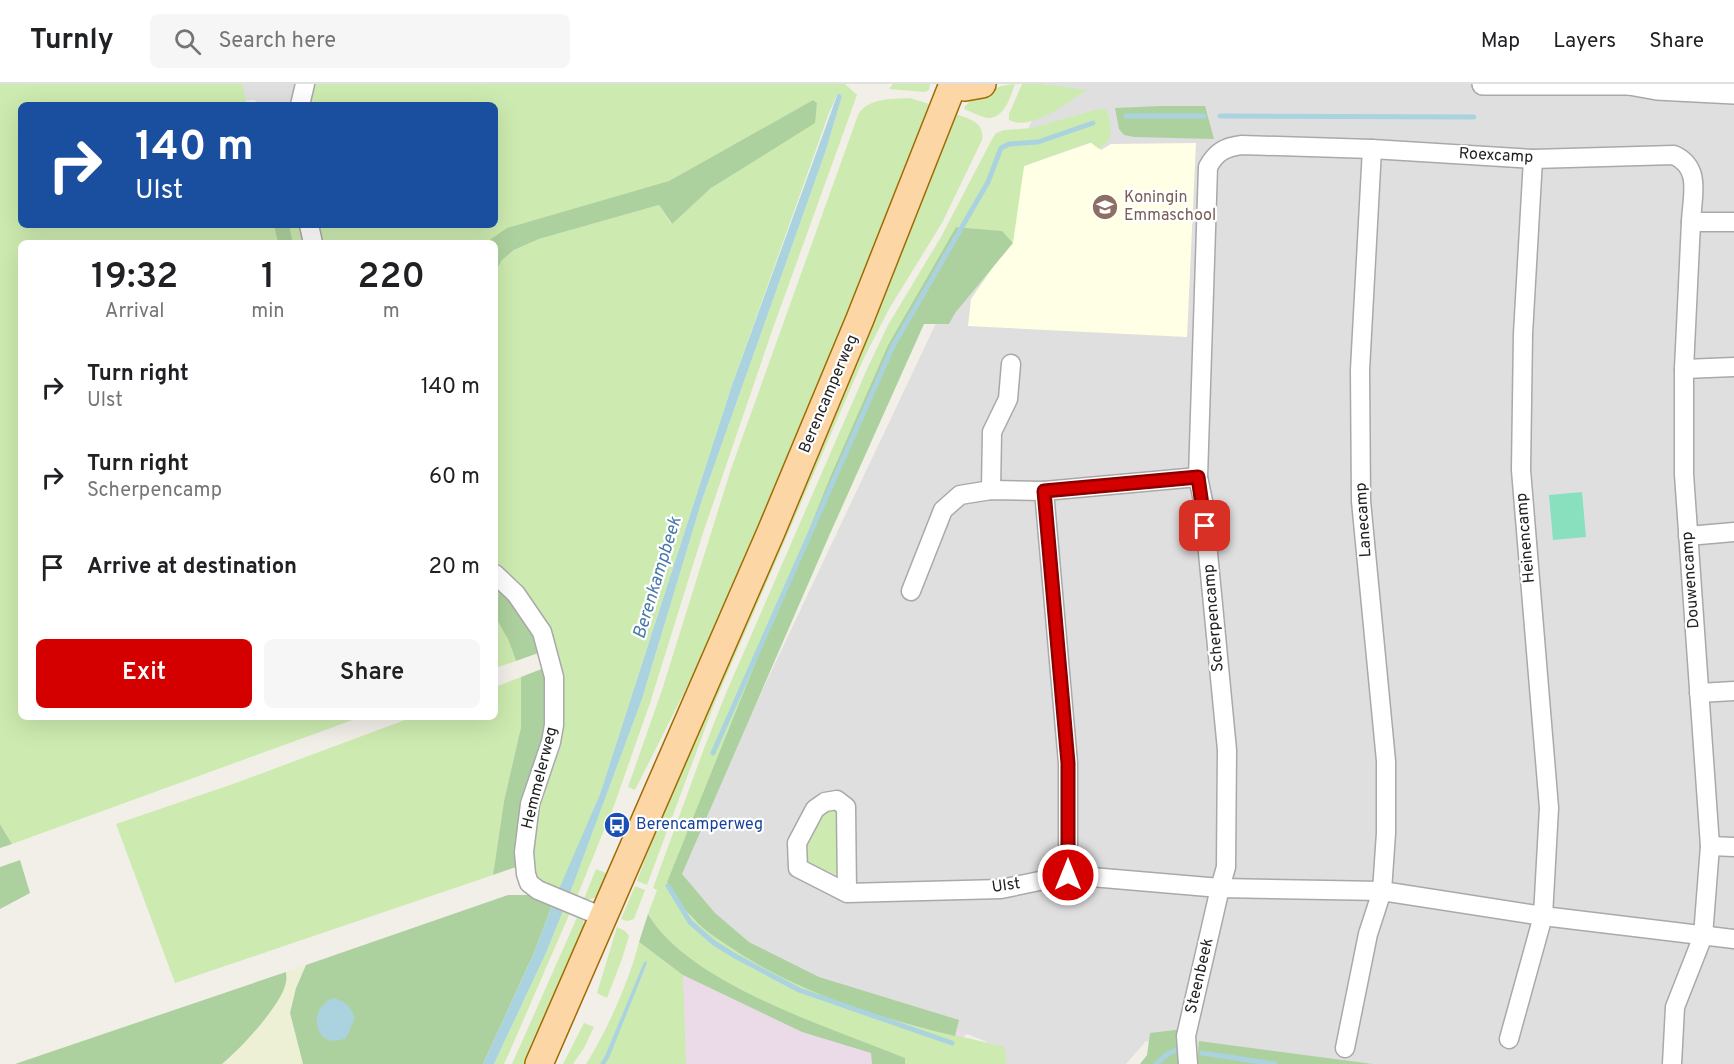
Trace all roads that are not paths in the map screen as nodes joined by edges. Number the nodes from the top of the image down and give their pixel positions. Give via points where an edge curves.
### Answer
1 (305, 84) edge
2 (954, 84) edge
3 (982, 84) edge
4 (1483, 84) edge
5 (1631, 84) edge
6 (1734, 93) edge
7 (301, 102) edge
8 (1372, 149) junction
9 (1533, 159) junction
10 (1208, 167) joint
11 (1691, 222) junction
12 (1734, 222) edge
13 (1011, 364) dead end
14 (1734, 367) edge
15 (1684, 369) junction
16 (1198, 477) junction
17 (991, 490) junction
18 (1044, 491) junction
19 (1734, 532) edge
20 (1688, 536) junction
21 (498, 577) edge
22 (911, 591) dead end
23 (1734, 691) edge
24 (1699, 693) junction
25 (1710, 846) junction
26 (1734, 847) edge
27 (1068, 875) junction
28 (1220, 888) junction
29 (1382, 891) junction
30 (847, 893) junction
31 (1543, 916) junction
32 (603, 917) junction
33 (1703, 936) junction
34 (1734, 939) edge
35 (1509, 1039) dead end
36 (1345, 1048) dead end
37 (539, 1064) edge
38 (1188, 1064) edge
39 (1672, 1064) edge

1 - 7 street
2 - 3 main road
2 - 32 main road, Berencamperweg via 780,511
4 - 5 street
5 - 6 street
8 - 9 street, Roexcamp
8 - 10 street, Roexcamp via 1234,146 1220,151
8 - 29 street, Lanecamp via 1360,370 1361,501 1386,761
9 - 11 street, Roexcamp via 1674,155 1688,164 1692,174
9 - 31 street, Heinencamp via 1523,334 1521,470 1549,808
10 - 16 street, Scherpencamp
11 - 12 street
11 - 15 street, Douwencamp
13 - 17 street via 1008,399 992,432
14 - 15 street
15 - 20 street, Douwencamp
16 - 18 street
16 - 28 street, Scherpencamp via 1227,750 1226,867
17 - 18 street
17 - 22 street via 960,495 943,510
18 - 27 street via 1068,763
19 - 20 street
20 - 24 street, Douwencamp
21 - 32 street, Hemmelerweg via 516,594 542,632 554,677 551,742 530,804 524,852 526,874 538,890
23 - 24 street
24 - 25 street, Douwencamp
25 - 26 street
25 - 33 street, Douwencamp
27 - 28 street
27 - 30 street, Ulst via 1001,889
28 - 29 street
28 - 38 street, Steenbeek via 1186,1036
29 - 31 street
29 - 36 street via 1368,934
30 - 30 street, Ulst via 798,868 797,843 815,809 825,802 837,800 846,807
31 - 33 street
31 - 35 street
32 - 37 main road, Berencamperweg
33 - 34 street
33 - 39 street via 1675,1007

